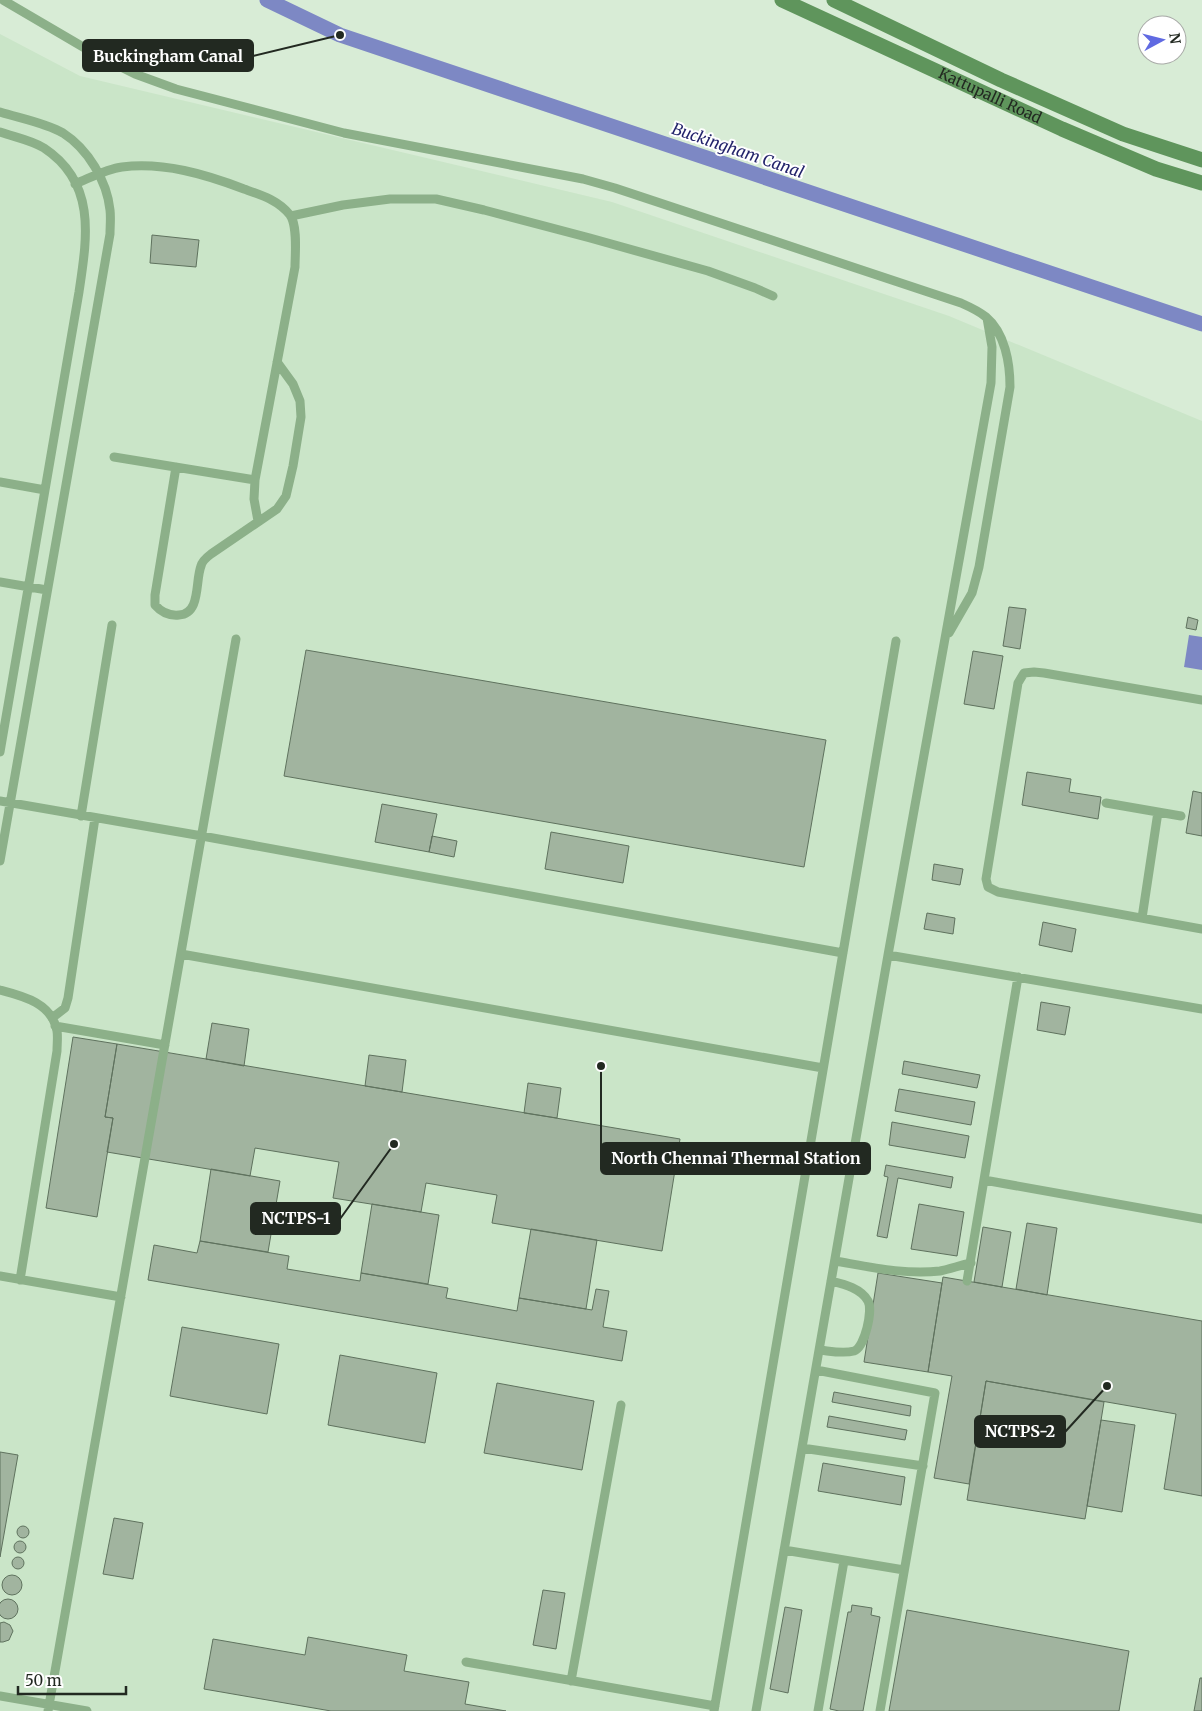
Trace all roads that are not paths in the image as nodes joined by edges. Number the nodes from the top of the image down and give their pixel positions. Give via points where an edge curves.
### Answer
1 (3, 0) edge
2 (782, 0) edge
3 (834, 0) edge
4 (0, 112) edge
5 (0, 132) edge
6 (1202, 160) edge
7 (98, 175) junction
8 (75, 184) junction
9 (1202, 184) edge
10 (291, 216) junction
11 (772, 296) dead end
12 (987, 318) junction
13 (278, 362) junction
14 (114, 457) dead end
15 (176, 467) junction
16 (255, 480) junction
17 (0, 482) edge
18 (45, 490) junction
19 (258, 521) junction
20 (0, 582) edge
21 (28, 587) junction
22 (47, 590) junction
23 (112, 625) dead end
24 (946, 637) junction
25 (236, 640) dead end
26 (896, 641) dead end
27 (1202, 700) edge
28 (0, 752) edge
29 (0, 802) edge
30 (10, 803) junction
31 (1106, 803) dead end
32 (1158, 812) junction
33 (81, 816) junction
34 (1181, 816) dead end
35 (95, 818) junction
36 (202, 836) junction
37 (0, 861) edge
38 (1142, 918) junction
39 (1202, 928) edge
40 (843, 953) junction
41 (181, 954) junction
42 (888, 955) junction
43 (1018, 977) junction
44 (0, 990) edge
45 (1202, 1010) edge
46 (53, 1022) junction
47 (165, 1045) junction
48 (823, 1068) junction
49 (984, 1180) junction
50 (1202, 1219) edge
51 (835, 1261) junction
52 (971, 1263) junction
53 (0, 1276) edge
54 (20, 1280) junction
55 (831, 1280) junction
56 (967, 1281) dead end
57 (121, 1297) junction
58 (819, 1350) junction
59 (816, 1370) junction
60 (621, 1405) dead end
61 (802, 1448) junction
62 (922, 1466) junction
63 (784, 1550) junction
64 (844, 1561) junction
65 (904, 1570) junction
66 (466, 1662) dead end
67 (571, 1680) junction
68 (0, 1696) edge
69 (48, 1708) edge
70 (714, 1708) edge
71 (87, 1711) edge
72 (756, 1711) edge
73 (818, 1711) edge
74 (880, 1711) edge

1 - 12 lane via 95,54 176,89 344,133 615,188 961,303
2 - 9 main road, Kattupalli Road via 1062,128 1156,169
3 - 6 main road, Kattupalli Road via 1123,134
4 - 7 lane via 62,132 78,144
5 - 8 lane via 43,148 71,175
7 - 8 lane
7 - 10 lane via 120,167 141,166 214,177 274,200
7 - 22 lane via 110,210 110,234
8 - 18 lane via 84,202 86,246
10 - 11 lane via 390,199 436,199 708,271
10 - 13 lane via 296,240 295,267
12 - 24 lane via 992,347 991,383
12 - 24 lane via 998,333 1008,357 1010,387 979,567 972,592
13 - 16 lane
13 - 19 lane via 293,384 300,401 301,417 286,496 277,509
14 - 15 lane
15 - 16 lane
15 - 19 lane via 155,595 155,606 161,612 172,616 190,613 201,563
16 - 19 lane
17 - 18 lane
18 - 21 lane
20 - 21 lane
21 - 22 lane
21 - 28 lane
22 - 30 lane
23 - 33 lane
24 - 42 lane
25 - 36 lane
26 - 40 lane
27 - 38 lane via 1034,672 1024,673 1018,683 986,884 998,892
29 - 30 lane
30 - 33 lane
30 - 37 lane
31 - 32 lane
32 - 34 lane
32 - 38 lane
33 - 35 lane
35 - 36 lane
35 - 46 lane via 68,998
36 - 40 lane
36 - 41 lane
38 - 39 lane
40 - 48 lane
41 - 47 lane
41 - 48 lane
42 - 43 lane
42 - 51 lane
43 - 45 lane
43 - 49 lane
44 - 46 lane via 36,1002 50,1013
46 - 47 lane
46 - 54 lane via 57,1030 57,1051
47 - 57 lane
48 - 70 lane
49 - 50 lane
49 - 52 lane
51 - 52 lane via 916,1272
51 - 55 lane
52 - 56 lane
53 - 54 lane
54 - 57 lane
55 - 58 lane
55 - 58 lane via 860,1293 868,1300 870,1308 860,1346 839,1352
57 - 69 lane
58 - 59 lane
59 - 61 lane
59 - 62 lane via 935,1393
60 - 67 lane
61 - 62 lane
61 - 63 lane
62 - 65 lane
63 - 64 lane
63 - 72 lane
64 - 65 lane
64 - 73 lane
65 - 74 lane
66 - 67 lane
67 - 70 lane
68 - 69 lane
69 - 71 lane

